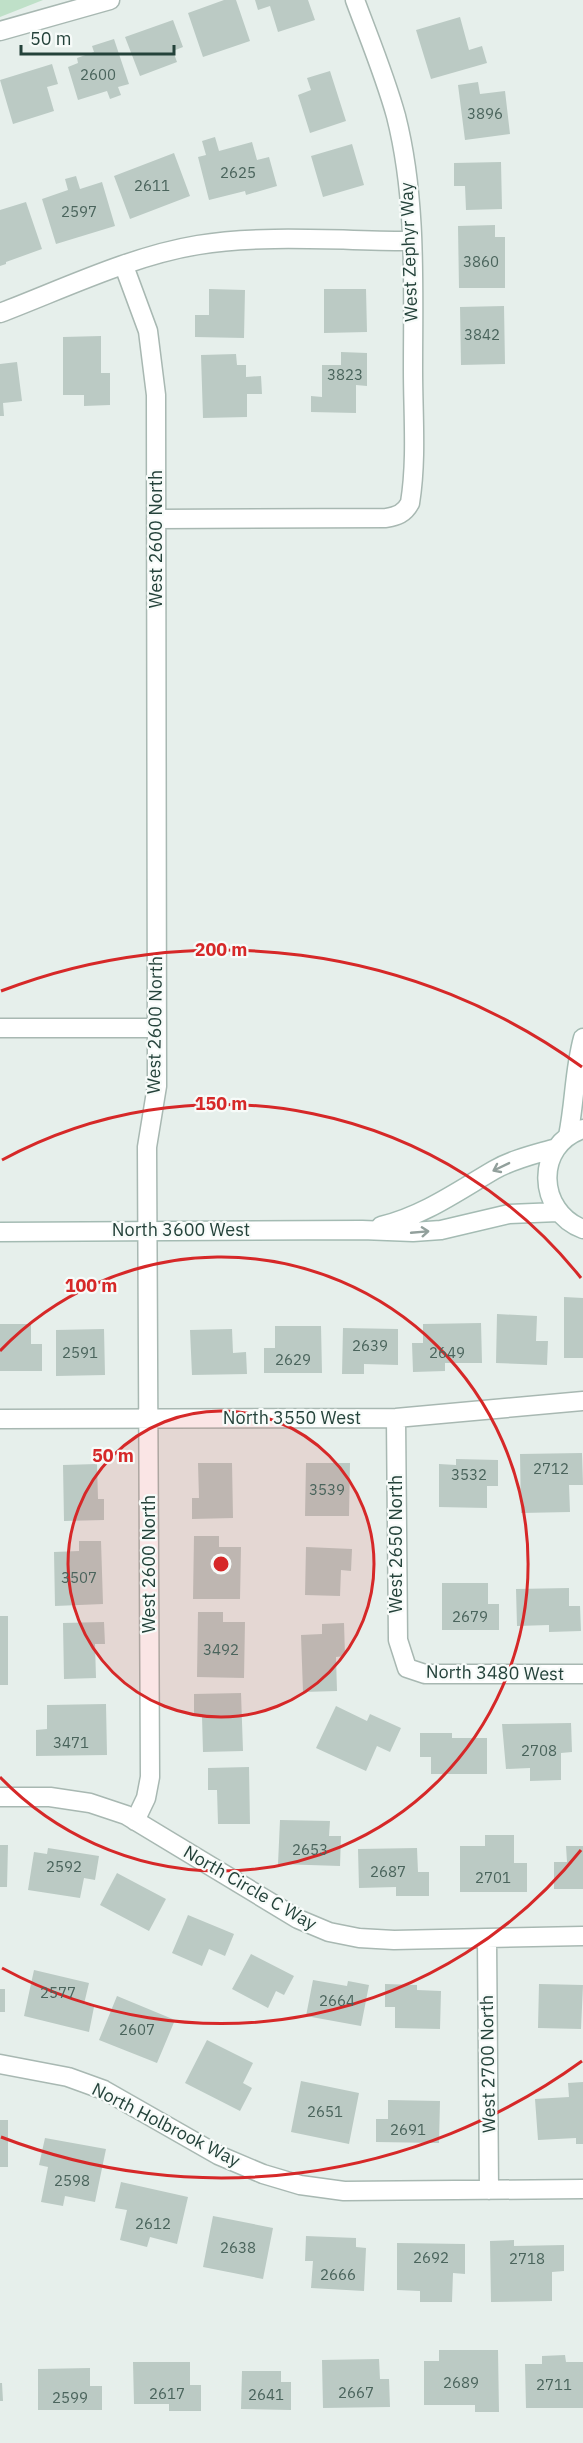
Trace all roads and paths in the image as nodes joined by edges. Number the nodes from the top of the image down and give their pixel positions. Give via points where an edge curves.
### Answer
1 (68, 0) edge
2 (110, 0) edge
3 (355, 0) edge
4 (27, 22) junction
5 (0, 32) edge
6 (412, 241) junction
7 (124, 266) junction
8 (0, 313) edge
9 (156, 519) junction
10 (0, 1028) edge
11 (156, 1028) junction
12 (583, 1038) edge
13 (569, 1138) edge
14 (558, 1212) junction
15 (583, 1229) edge
16 (147, 1230) junction
17 (362, 1230) junction
18 (0, 1232) edge
19 (583, 1401) edge
20 (148, 1417) junction
21 (396, 1418) junction
22 (0, 1419) edge
23 (407, 1668) joint
24 (583, 1674) edge
25 (0, 1797) edge
26 (135, 1821) junction
27 (583, 1936) edge
28 (487, 1939) junction
29 (0, 2064) edge
30 (583, 2188) edge
31 (489, 2190) junction

1 - 4 street
2 - 4 street
3 - 6 street, West Zephyr Way via 396,116 410,198
4 - 5 street
6 - 7 street via 221,242 166,252
6 - 9 street, West Zephyr Way via 412,492 406,511 398,516 374,518
7 - 8 street
7 - 9 street, West 2600 North via 148,331 155,373
9 - 11 street, West 2600 North
10 - 11 street
11 - 16 street, West 2600 North via 157,1086 147,1147
12 - 13 street via 576,1064
13 - 14 street via 549,1163 546,1180
13 -> 17 street, North 3600 West via 494,1170 412,1217
14 - 15 street
17 -> 14 street, North 3600 West via 412,1233 509,1214
16 - 17 street, North 3600 West
16 - 18 street, North 3600 West
16 - 20 street, West 2600 North
19 - 21 street, North 3550 West
20 - 21 street, North 3550 West
20 - 22 street, North 3550 West
20 - 26 street, West 2600 North via 150,1777
21 - 23 street, West 2650 North via 397,1630
23 - 24 street, North 3480 West via 425,1674
25 - 26 street, North Circle C Way via 50,1797 90,1803
26 - 28 street, North Circle C Way via 298,1919 329,1932 394,1940
27 - 28 street, North Circle C Way
28 - 31 street, West 2700 North
29 - 31 street, North Holbrook Way via 68,2077 104,2090 218,2155 300,2185 344,2191
30 - 31 street, North Holbrook Way

